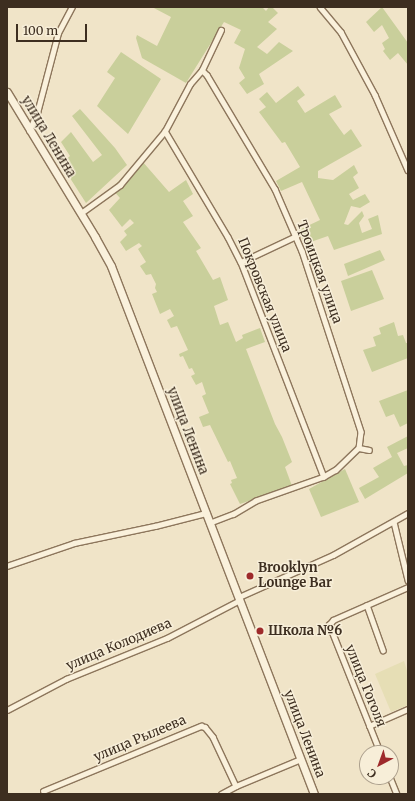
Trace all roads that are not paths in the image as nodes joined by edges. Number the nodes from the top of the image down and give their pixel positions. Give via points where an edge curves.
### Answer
1 (72, 7) edge
2 (320, 7) edge
3 (221, 30) dead end
4 (202, 70) junction
5 (7, 92) edge
6 (29, 131) junction
7 (165, 131) junction
8 (408, 170) edge
9 (81, 213) junction
10 (296, 236) junction
11 (241, 262) junction
12 (359, 448) junction
13 (369, 450) dead end
14 (324, 477) junction
15 (206, 513) junction
16 (408, 513) edge
17 (394, 522) junction
18 (210, 523) junction
19 (7, 566) edge
20 (408, 580) edge
21 (408, 587) edge
22 (240, 598) junction
23 (367, 605) junction
24 (383, 650) dead end
25 (408, 709) edge
26 (7, 710) edge
27 (369, 726) junction
28 (377, 745) edge
29 (301, 759) junction
30 (236, 786) junction
31 (44, 792) dead end
32 (221, 794) edge
33 (314, 794) edge

1 - 6 street via 58,33 37,114
2 - 8 street via 349,46 375,95
3 - 4 street
4 - 7 street via 190,84
4 - 10 street, Троицкая улица via 275,189
5 - 6 street, улица Ленина
6 - 9 street, улица Ленина
7 - 9 street via 120,185
7 - 11 street, Покровская улица
9 - 15 street, улица Ленина via 111,266
10 - 11 street
10 - 12 street, Троицкая улица via 361,432
11 - 14 street, Покровская улица
12 - 13 street
12 - 14 street via 336,470
14 - 18 street via 256,501 234,514
15 - 18 street, улица Ленина
15 - 19 street via 74,543
16 - 17 street, улица Колодиева
17 - 20 street
17 - 22 street, улица Колодиева via 338,552
18 - 22 street, улица Ленина
21 - 23 street
22 - 26 street, улица Колодиева via 167,638 66,679
22 - 29 street, улица Ленина
23 - 24 street
23 - 27 street, улица Гоголя via 331,621 330,627
25 - 27 street
27 - 28 street, улица Гоголя
29 - 30 street
29 - 33 street, улица Ленина
30 - 31 street, улица Рылеева via 213,737 201,726
30 - 32 street

